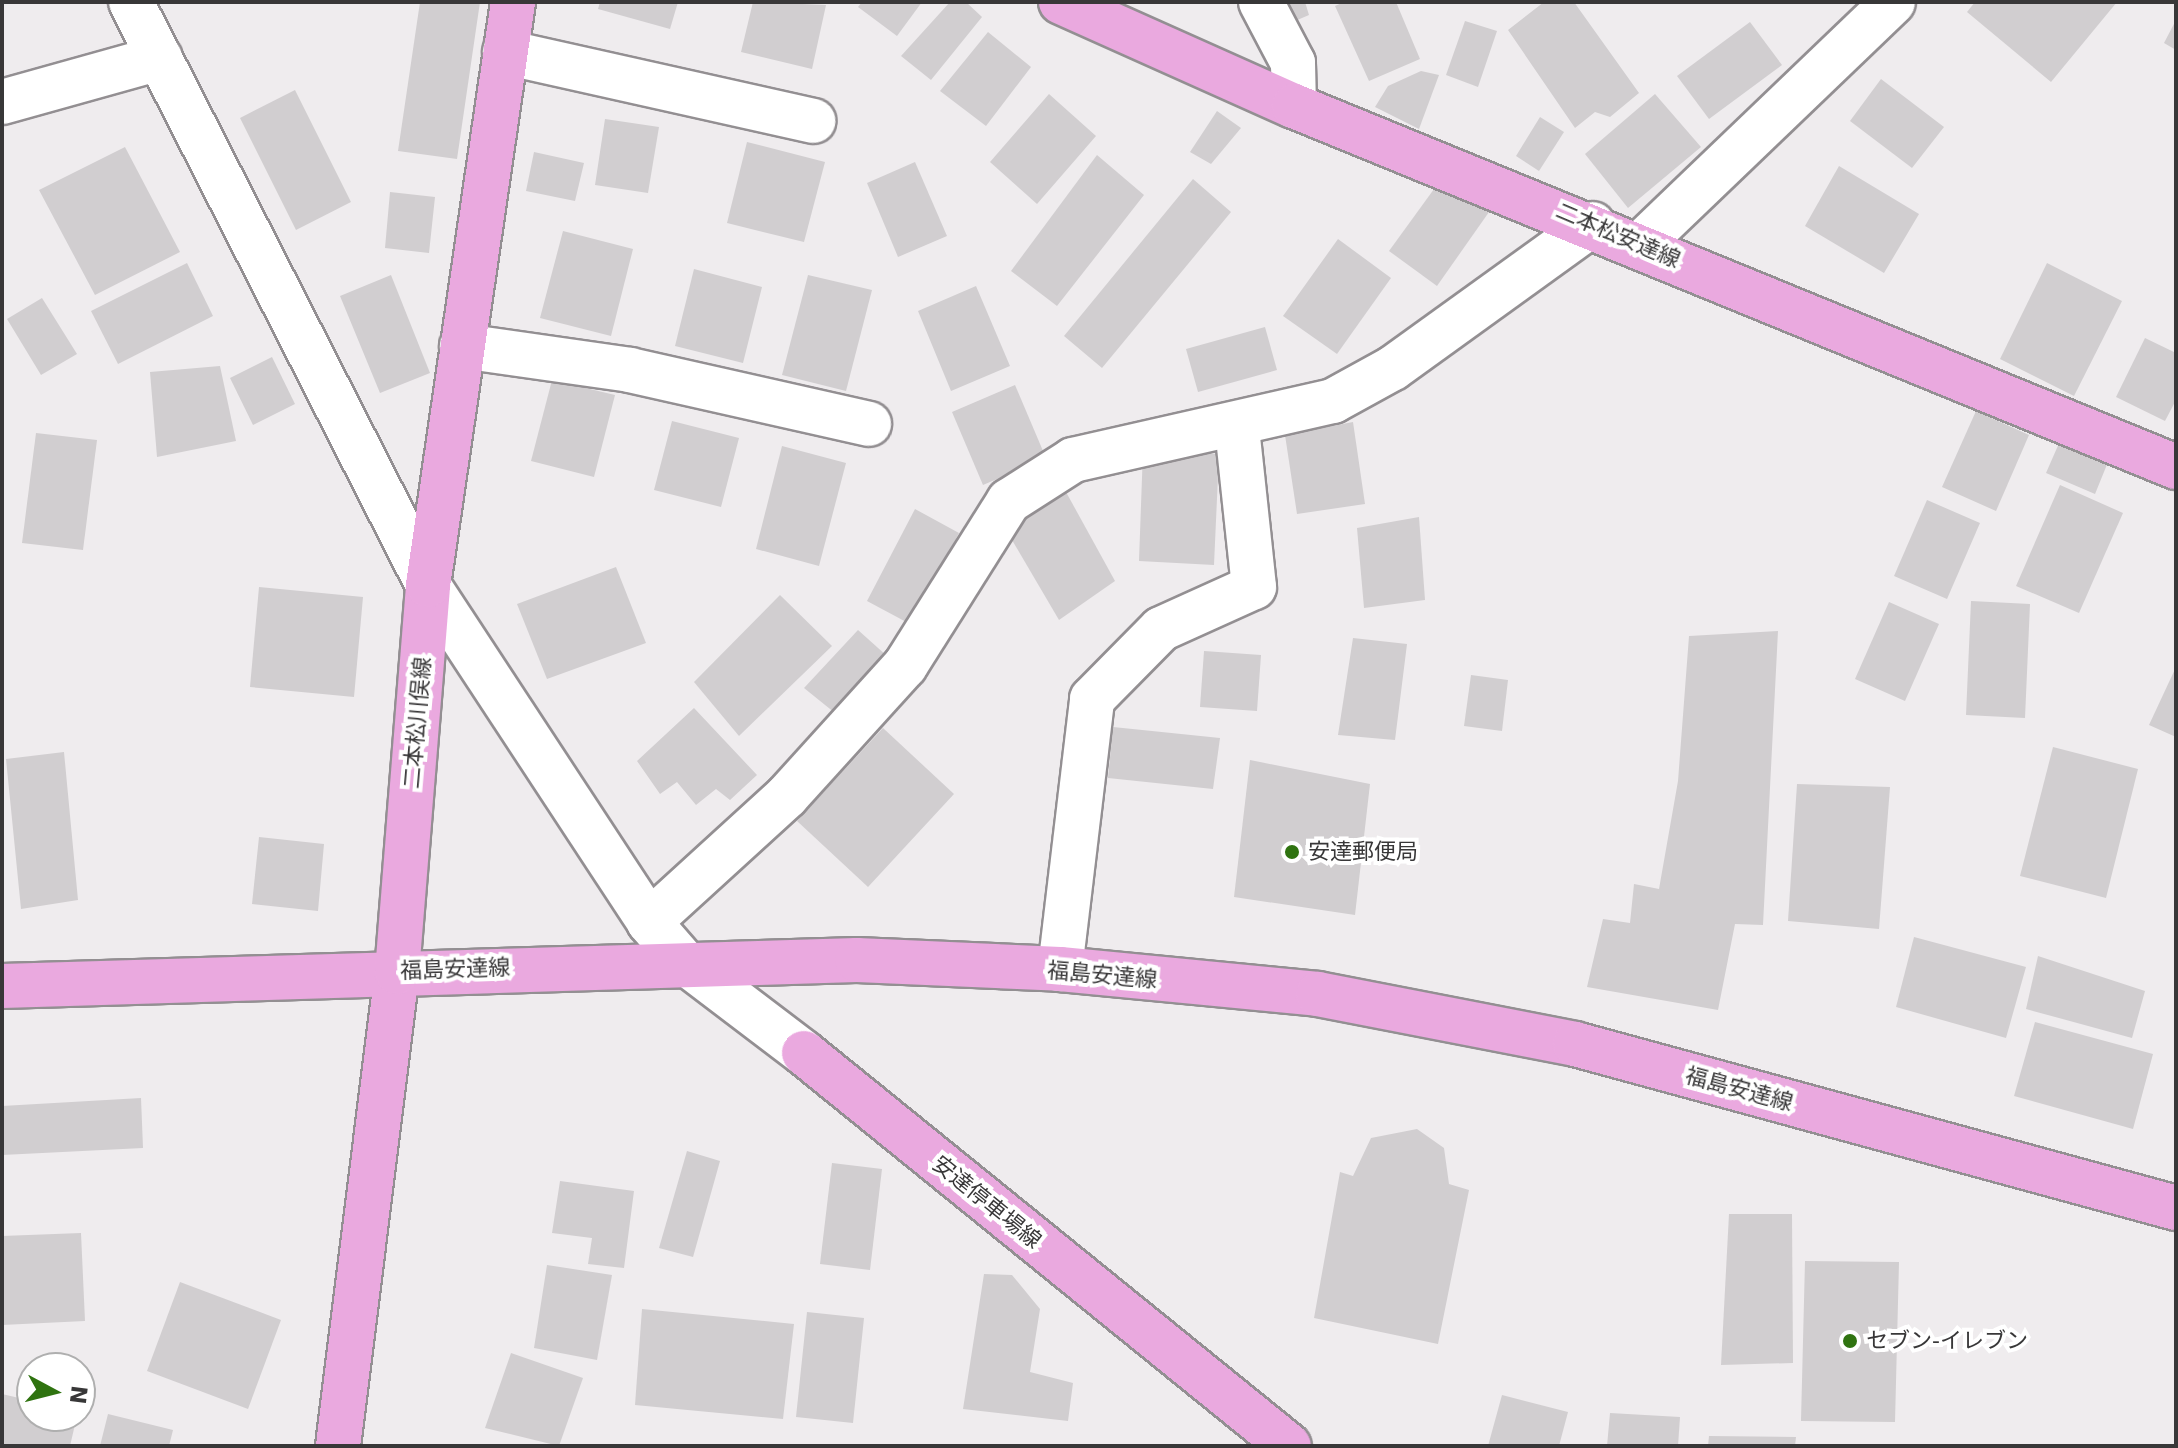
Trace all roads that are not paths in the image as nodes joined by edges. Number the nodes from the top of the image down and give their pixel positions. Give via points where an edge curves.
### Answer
1 (131, 2) edge
2 (513, 2) edge
3 (1061, 2) edge
4 (1261, 2) edge
5 (1893, 2) edge
6 (505, 52) junction
7 (160, 58) junction
8 (2, 102) edge
9 (1294, 106) junction
10 (813, 121) dead end
11 (1593, 224) junction
12 (1641, 244) junction
13 (462, 346) junction
14 (869, 424) dead end
15 (1237, 427) junction
16 (2176, 467) edge
17 (428, 585) junction
18 (649, 922) junction
19 (683, 961) junction
20 (1060, 969) junction
21 (397, 972) junction
22 (2, 986) edge
23 (804, 1053) joint
24 (2176, 1208) edge
25 (338, 1446) edge
26 (1289, 1446) edge

1 - 7 street, 安達停車場線
2 - 6 main road, 二本松川俣線
3 - 9 main road, 二本松安達線
4 - 9 street via 1293,63
5 - 12 street
6 - 10 street
6 - 13 main road, 二本松川俣線
7 - 8 street
7 - 17 street, 安達停車場線
9 - 11 main road, 二本松安達線
11 - 12 main road, 二本松安達線
11 - 15 street via 1393,368 1333,401
12 - 16 main road, 二本松安達線
13 - 14 street via 630,370
13 - 17 main road, 二本松川俣線
15 - 18 street via 1073,460 1009,501 905,666 787,796
15 - 20 street via 1254,587 1161,629 1092,699
17 - 18 street, 安達停車場線
17 - 21 main road, 二本松川俣線
18 - 19 street, 安達停車場線
19 - 20 main road, 福島安達線
19 - 21 main road, 福島安達線
19 - 23 street, 安達停車場線
20 - 24 main road, 福島安達線 via 1318,994 1575,1044
21 - 22 main road, 福島安達線
21 - 25 main road, 二本松川俣線
23 - 26 main road, 安達停車場線

